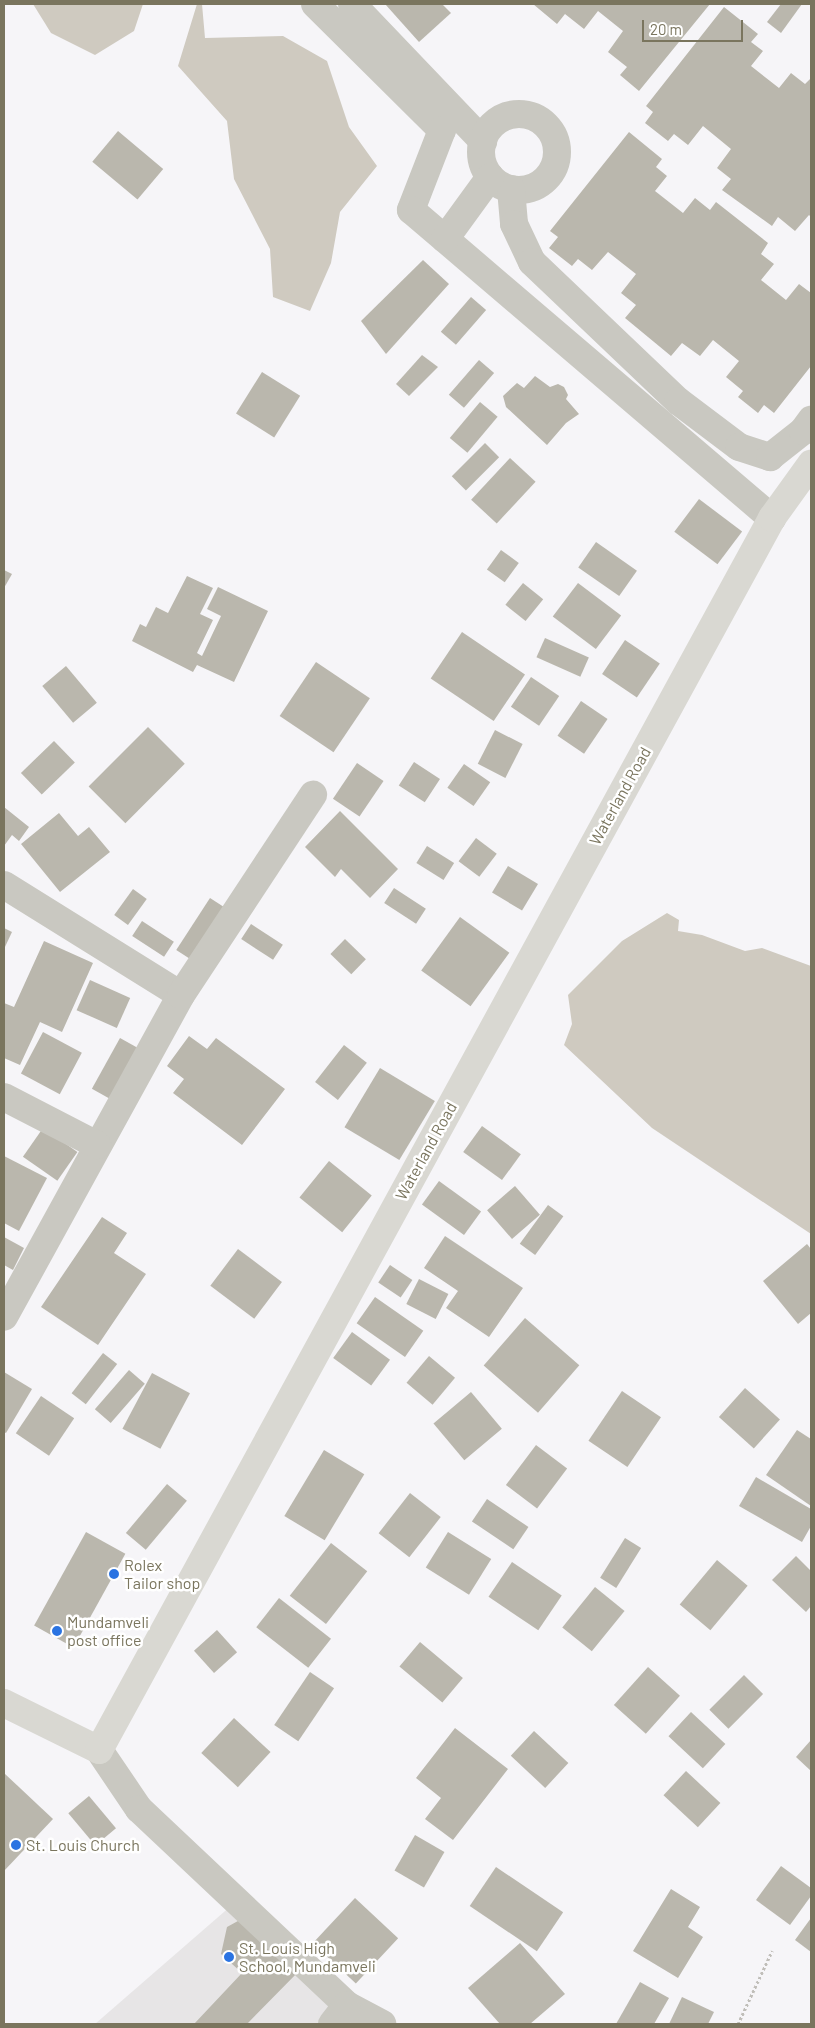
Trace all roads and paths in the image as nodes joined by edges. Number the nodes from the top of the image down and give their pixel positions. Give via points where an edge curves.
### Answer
1 (315, 4) edge
2 (352, 4) edge
3 (483, 141) junction
4 (500, 183) junction
5 (445, 239) junction
6 (811, 420) edge
7 (811, 464) edge
8 (772, 518) junction
9 (313, 795) dead end
10 (4, 885) edge
11 (181, 996) junction
12 (4, 1097) edge
13 (97, 1144) junction
14 (4, 1318) edge
15 (4, 1703) edge
16 (99, 1750) junction
17 (772, 1951) dead end
18 (339, 2015) edge
19 (382, 2024) edge
20 (738, 2024) edge

1 - 5 street via 442,130 411,210
2 - 3 street
3 - 4 street via 484,166
3 - 4 street via 488,130 508,116 533,116 552,132 557,156 546,178 536,186
4 - 5 street
4 - 6 street via 532,262 685,407 739,447 770,457 804,431
5 - 8 street
7 - 8 main road, Waterland Road
8 - 16 main road, Waterland Road
9 - 11 street
10 - 11 street
11 - 13 street
12 - 13 street
13 - 14 street
15 - 16 main road
16 - 18 street via 139,1810
17 - 20 path
18 - 19 street

